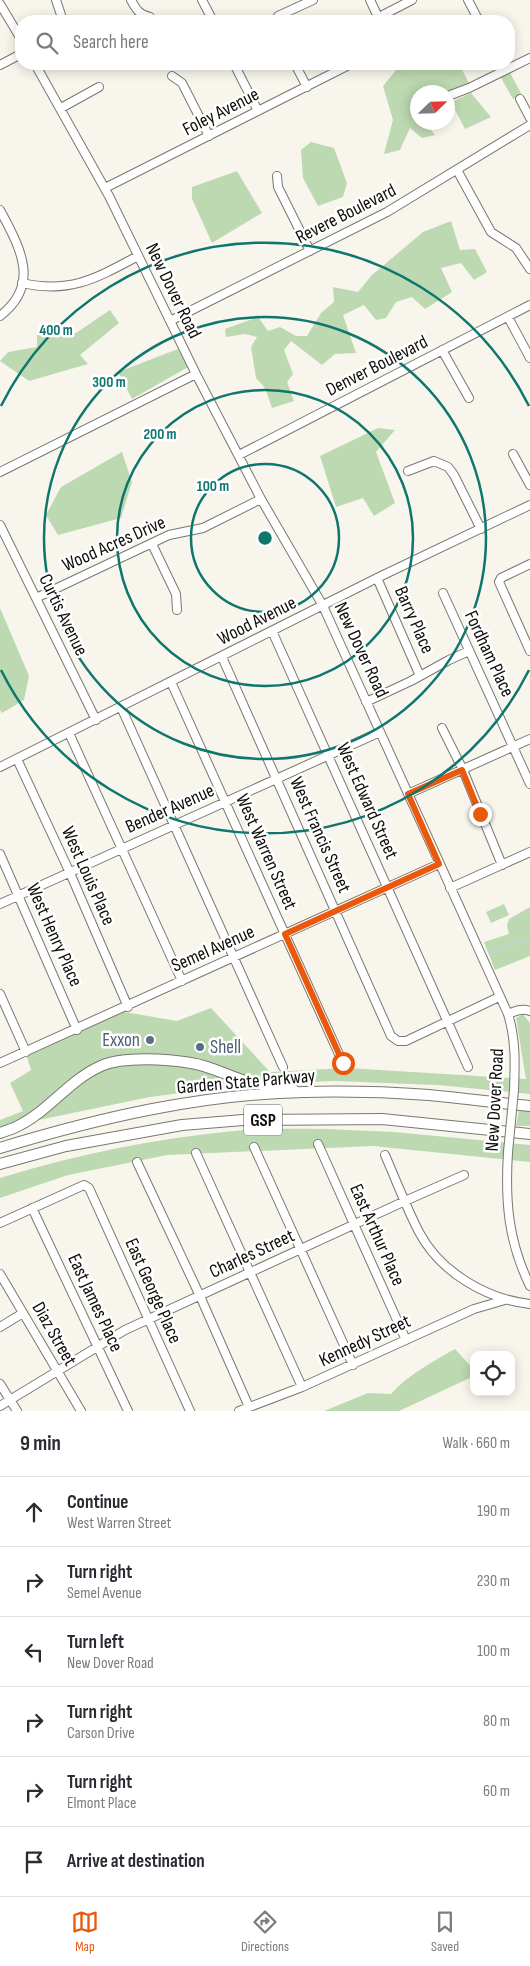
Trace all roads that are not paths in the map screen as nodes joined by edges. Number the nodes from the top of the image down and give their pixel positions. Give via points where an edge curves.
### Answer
1 (56, 0) edge
2 (131, 0) edge
3 (202, 0) edge
4 (312, 0) edge
5 (370, 0) edge
6 (412, 0) edge
7 (468, 0) edge
8 (0, 4) edge
9 (61, 15) edge
10 (142, 15) edge
11 (210, 15) edge
12 (280, 15) edge
13 (378, 15) edge
14 (387, 15) edge
15 (476, 15) edge
16 (15, 30) edge
17 (15, 57) edge
18 (530, 58) edge
19 (515, 63) edge
20 (0, 65) edge
21 (39, 70) edge
22 (237, 70) edge
23 (298, 70) edge
24 (340, 70) edge
25 (499, 70) edge
26 (172, 76) dead end
27 (99, 87) dead end
28 (307, 87) junction
29 (455, 92) edge
30 (520, 99) dead end
31 (61, 108) junction
32 (258, 112) junction
33 (530, 118) edge
34 (530, 125) edge
35 (209, 136) junction
36 (458, 170) junction
37 (278, 176) dead end
38 (105, 188) junction
39 (0, 210) edge
40 (310, 251) junction
41 (138, 256) junction
42 (530, 268) edge
43 (22, 283) junction
44 (530, 305) edge
45 (0, 316) edge
46 (508, 317) junction
47 (170, 321) junction
48 (442, 350) junction
49 (530, 358) edge
50 (196, 374) junction
51 (469, 398) dead end
52 (513, 454) dead end
53 (239, 455) junction
54 (0, 472) edge
55 (408, 472) dead end
56 (530, 485) edge
57 (261, 499) junction
58 (530, 506) edge
59 (0, 525) edge
60 (481, 529) junction
61 (152, 544) junction
62 (530, 564) edge
63 (377, 578) junction
64 (444, 593) dead end
65 (36, 598) junction
66 (323, 606) junction
67 (177, 610) dead end
68 (272, 631) junction
69 (469, 651) junction
70 (530, 651) edge
71 (222, 657) junction
72 (420, 676) junction
73 (171, 682) junction
74 (366, 702) junction
75 (121, 707) junction
76 (96, 720) junction
77 (442, 728) dead end
78 (380, 732) junction
79 (69, 733) junction
80 (530, 739) edge
81 (513, 746) junction
82 (328, 756) junction
83 (17, 759) junction
84 (0, 767) edge
85 (462, 770) junction
86 (277, 779) junction
87 (530, 784) edge
88 (408, 794) junction
89 (225, 802) junction
90 (174, 825) junction
91 (122, 849) junction
92 (530, 852) edge
93 (0, 854) edge
94 (439, 864) junction
95 (502, 864) junction
96 (70, 873) junction
97 (388, 888) junction
98 (450, 888) junction
99 (18, 895) junction
100 (0, 904) edge
101 (336, 911) junction
102 (285, 934) junction
103 (234, 958) junction
104 (182, 981) junction
105 (0, 994) edge
106 (499, 997) junction
107 (128, 1007) junction
108 (530, 1011) edge
109 (508, 1014) junction
110 (447, 1020) junction
111 (77, 1030) junction
112 (26, 1052) junction
113 (0, 1063) edge
114 (343, 1063) dead end
115 (283, 1067) dead end
116 (468, 1067) dead end
117 (303, 1092) junction
118 (530, 1106) edge
119 (0, 1133) edge
120 (530, 1134) edge
121 (318, 1144) dead end
122 (254, 1147) dead end
123 (0, 1148) edge
124 (196, 1153) dead end
125 (385, 1155) dead end
126 (137, 1162) dead end
127 (0, 1164) edge
128 (464, 1176) dead end
129 (406, 1201) junction
130 (32, 1208) junction
131 (0, 1223) edge
132 (355, 1225) junction
133 (300, 1250) junction
134 (0, 1274) edge
135 (251, 1274) junction
136 (530, 1286) edge
137 (200, 1296) junction
138 (505, 1300) junction
139 (530, 1304) edge
140 (23, 1313) junction
141 (148, 1319) junction
142 (0, 1327) edge
143 (406, 1340) junction
144 (98, 1345) junction
145 (353, 1365) junction
146 (57, 1371) junction
147 (0, 1384) edge
148 (302, 1387) junction
149 (10, 1400) junction
150 (0, 1406) edge
151 (249, 1407) junction
152 (16, 1411) edge
153 (81, 1411) edge
154 (128, 1411) edge
155 (190, 1411) edge
156 (239, 1411) edge

1 - 9 street
2 - 10 street
3 - 11 street
4 - 12 street
5 - 13 street
6 - 14 street
7 - 15 street
8 - 16 street
17 - 20 street
18 - 19 street
21 - 31 street, New Dover Road
22 - 32 street
23 - 28 street
24 - 28 street, Foley Avenue
25 - 29 street
26 - 35 street via 182,83
27 - 31 street
28 - 32 street, Foley Avenue
30 - 33 street
31 - 38 street, New Dover Road
32 - 35 street, Foley Avenue
34 - 36 street, Revere Boulevard
35 - 38 street, Foley Avenue
36 - 40 street, Revere Boulevard via 388,212
36 - 42 street via 491,232 516,248
37 - 40 street via 278,186
38 - 41 street, New Dover Road
39 - 43 street via 22,253
40 - 47 street, Revere Boulevard
41 - 43 street via 81,283 57,287
41 - 47 street, New Dover Road
43 - 45 street via 15,300
44 - 46 street, Denver Boulevard
46 - 48 street, Denver Boulevard
46 - 49 street
47 - 50 street, New Dover Road
48 - 51 street
48 - 53 street, Denver Boulevard
50 - 53 street, New Dover Road
50 - 54 street
52 - 56 street
53 - 57 street, New Dover Road
55 - 60 street via 434,461 448,467
57 - 61 street, Wood Acres Drive via 202,528 173,534
57 - 66 street, New Dover Road
58 - 60 street, Wood Avenue
59 - 65 street, Curtis Avenue
60 - 63 street, Wood Avenue
61 - 65 street, Wood Acres Drive
61 - 67 street via 176,594
62 - 70 street via 499,582
63 - 66 street, Wood Avenue
63 - 72 street, Barry Place
64 - 69 street, Fordham Place
65 - 76 street, Curtis Avenue
66 - 68 street, Wood Avenue
66 - 74 street, New Dover Road
68 - 71 street, Wood Avenue
68 - 82 street, West Edward Street
69 - 72 street
69 - 81 street, Fordham Place
71 - 73 street, Wood Avenue
71 - 86 street, West Francis Street
72 - 74 street
73 - 75 street, Wood Avenue
73 - 89 street, West Warren Street
74 - 78 street, New Dover Road
75 - 76 street, Wood Avenue
75 - 90 street
76 - 79 street, Wood Avenue
77 - 85 street
78 - 82 street, Bender Avenue
78 - 88 street, New Dover Road
79 - 83 street, Wood Avenue
79 - 91 street
80 - 81 street
81 - 85 street
81 - 87 street, Fordham Place
82 - 86 street, Bender Avenue
82 - 97 street, West Edward Street
83 - 84 street, Wood Avenue
83 - 96 street, West Louis Place
85 - 88 street
85 - 95 street
86 - 89 street, Bender Avenue
86 - 101 street, West Francis Street
88 - 94 street, New Dover Road
89 - 90 street, Bender Avenue
89 - 102 street, West Warren Street
90 - 91 street, Bender Avenue
90 - 103 street
91 - 96 street, Bender Avenue
91 - 104 street
92 - 95 street
93 - 99 street, West Henry Place
94 - 97 street, Semel Avenue
94 - 98 street, New Dover Road
95 - 98 street
96 - 99 street, Bender Avenue
96 - 107 street, West Louis Place
97 - 101 street, Semel Avenue
97 - 110 street, West Edward Street
98 - 106 street, New Dover Road
99 - 100 street, Bender Avenue
99 - 111 street, West Henry Place
101 - 102 street, Semel Avenue
101 - 110 street, West Francis Street via 391,1036 398,1041 408,1040
102 - 103 street, Semel Avenue
102 - 114 street, West Warren Street
103 - 104 street, Semel Avenue
103 - 115 street
104 - 107 street, Semel Avenue
105 - 112 street
106 - 109 street, New Dover Road
106 - 110 street
107 - 111 street, Semel Avenue
108 - 109 street via 517,1010
109 - 136 street, New Dover Road, bridge via 515,1048 506,1182 508,1220 518,1259
110 - 116 street, West Edward Street
111 - 112 street, Semel Avenue
112 - 113 street, Semel Avenue
117 - 118 highway, Garden State Parkway / GSP via 403,1094
117 - 119 highway via 278,1085 252,1083 192,1063 155,1058 118,1061 101,1066 71,1084 19,1126
117 - 123 highway, Garden State Parkway / GSP via 225,1098 138,1112
120 - 127 highway, Garden State Parkway / GSP via 382,1119 244,1120 182,1125 75,1145
121 - 132 street, East Arthur Place
122 - 133 street
124 - 135 street
125 - 129 street
126 - 137 street
128 - 129 street, Charles Street
129 - 132 street, Charles Street
129 - 138 street via 419,1232 436,1256 479,1289
130 - 131 street
130 - 141 street, East George Place via 86,1185
130 - 144 street, East James Place
132 - 133 street, Charles Street
132 - 143 street, East Arthur Place
133 - 135 street, Charles Street
133 - 145 street
134 - 140 street, Diaz Street
135 - 137 street, Charles Street
135 - 148 street
137 - 141 street, Charles Street
137 - 151 street
138 - 139 street
138 - 143 street, Kennedy Street via 474,1309
140 - 142 street
140 - 146 street, Diaz Street
141 - 144 street, Charles Street
141 - 155 street, East George Place
143 - 145 street, Kennedy Street
144 - 146 street, Charles Street
144 - 154 street, East James Place
145 - 148 street, Kennedy Street
146 - 149 street, Charles Street
146 - 153 street, Diaz Street
147 - 149 street
148 - 151 street, Kennedy Street
149 - 150 street, Charles Street
149 - 152 street
151 - 156 street, Kennedy Street

